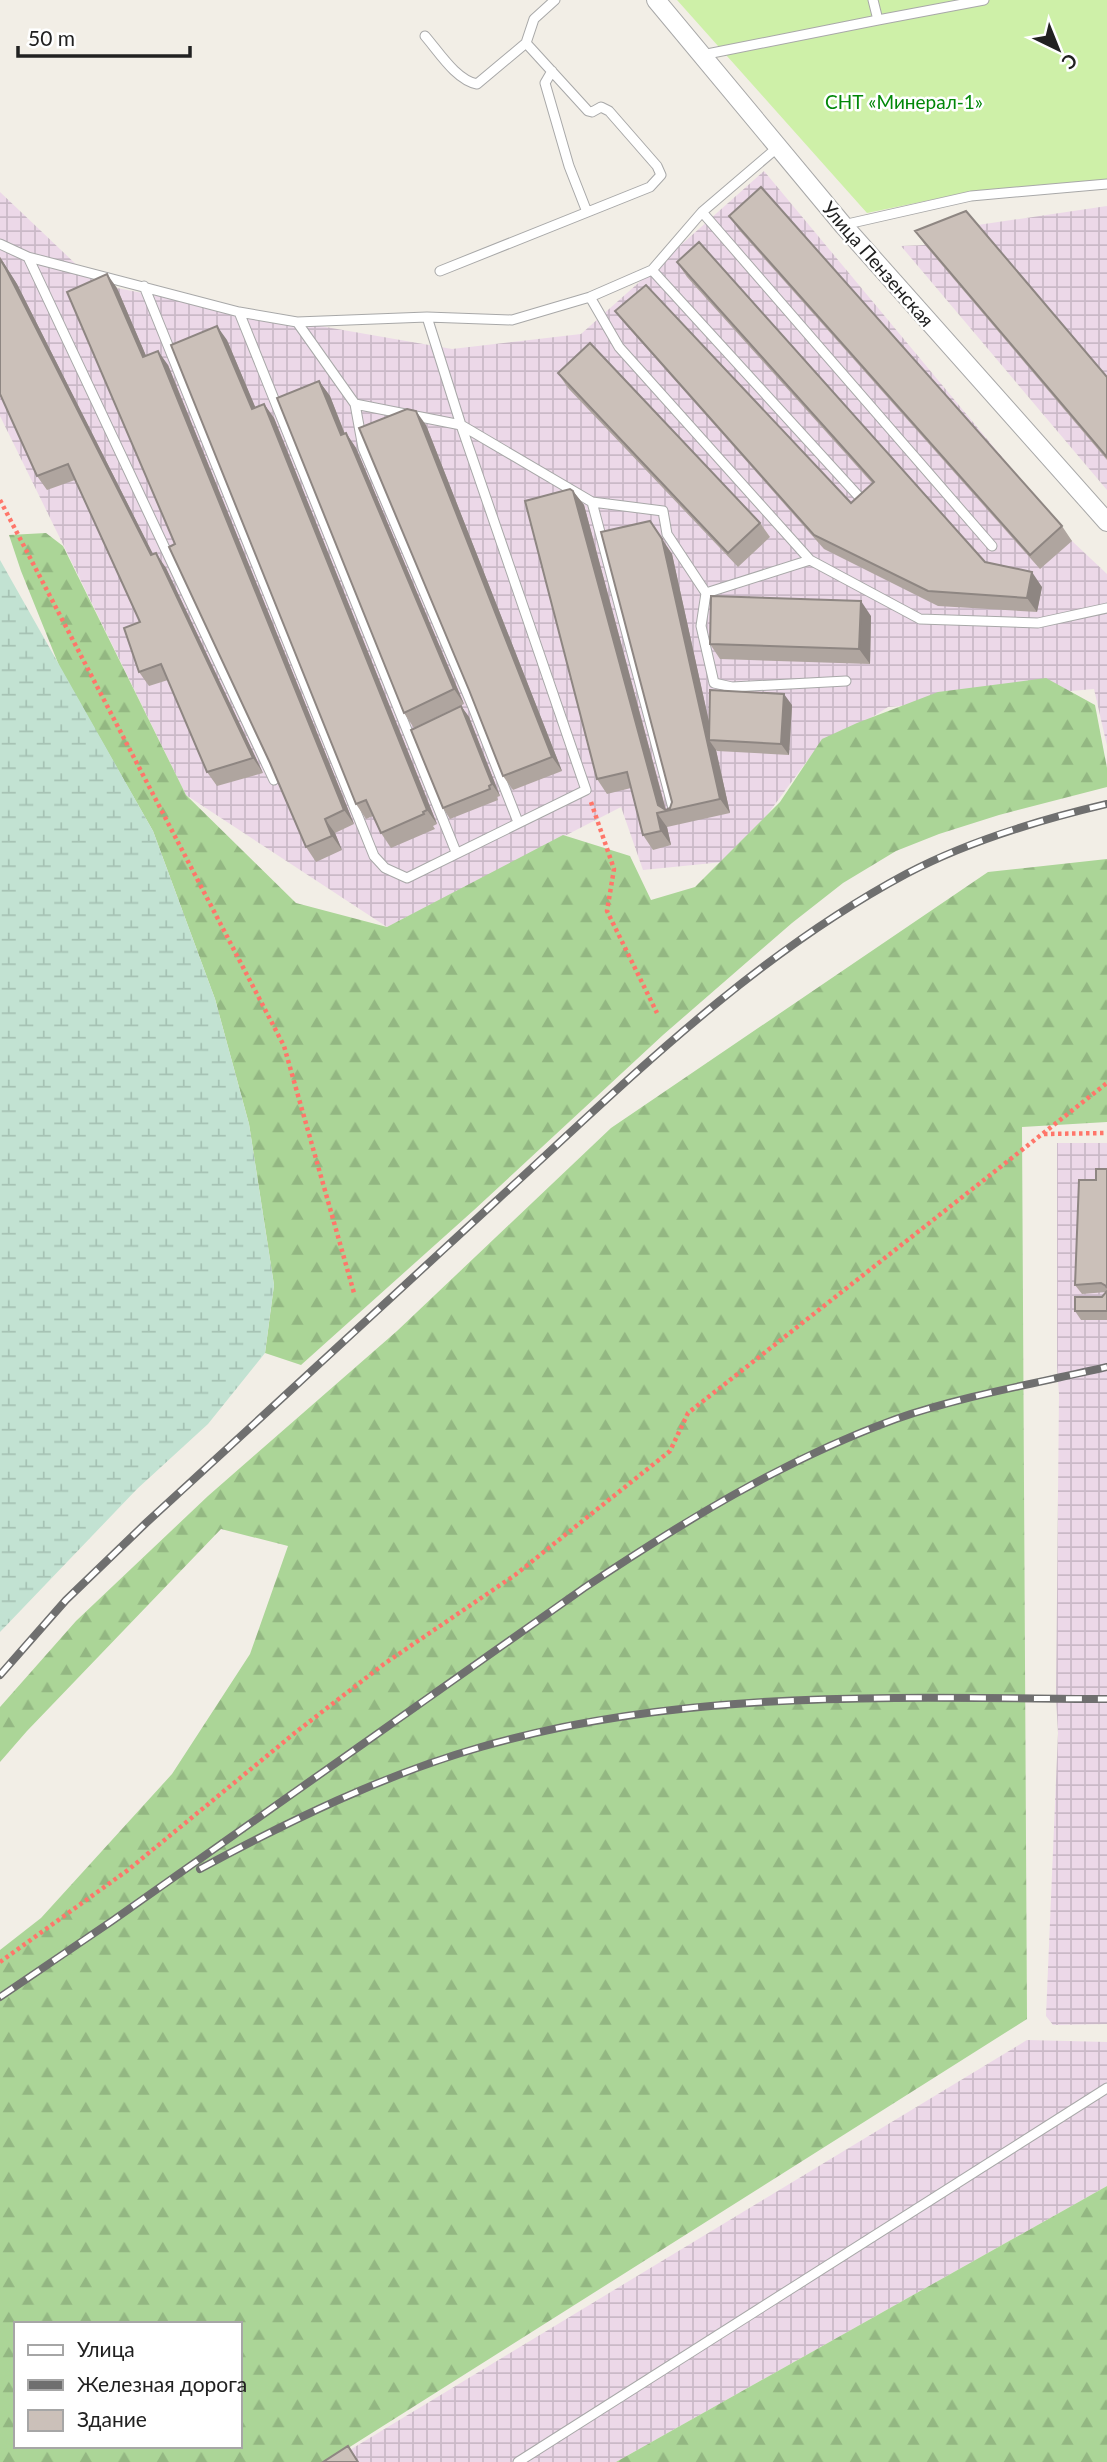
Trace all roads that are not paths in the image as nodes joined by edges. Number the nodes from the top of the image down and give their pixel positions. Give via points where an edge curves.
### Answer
1 (555, 0) edge
2 (656, 0) edge
3 (873, 0) edge
4 (985, 0) edge
5 (878, 20) junction
6 (425, 36) dead end
7 (526, 43) junction
8 (702, 55) junction
9 (552, 71) junction
10 (778, 147) junction
11 (1107, 184) edge
12 (587, 212) junction
13 (702, 212) junction
14 (843, 225) junction
15 (0, 244) edge
16 (28, 257) junction
17 (652, 270) junction
18 (440, 271) dead end
19 (144, 286) junction
20 (590, 297) junction
21 (239, 313) junction
22 (427, 317) junction
23 (297, 322) junction
24 (355, 404) junction
25 (461, 425) junction
26 (862, 500) edge
27 (592, 502) junction
28 (1107, 522) edge
29 (992, 546) dead end
30 (810, 560) junction
31 (706, 593) junction
32 (1107, 608) edge
33 (846, 681) dead end
34 (473, 707) junction
35 (461, 713) edge
36 (423, 731) edge
37 (411, 737) junction
38 (274, 780) edge
39 (676, 818) edge
40 (519, 822) junction
41 (456, 852) junction
42 (1107, 2088) edge
43 (519, 2462) edge

1 - 7 lane via 534,19
2 - 8 street, Улица Пензенская
3 - 5 lane
4 - 5 lane
5 - 8 lane
6 - 7 lane via 460,75 477,84
7 - 9 lane
8 - 10 street, Улица Пензенская
9 - 12 lane via 545,83
9 - 12 lane via 587,111 601,107 609,111 660,170 650,187
10 - 13 lane
10 - 14 street, Улица Пензенская
11 - 14 lane via 971,196
12 - 18 lane
13 - 17 lane
13 - 29 lane
14 - 28 street, Улица Пензенская
15 - 16 lane
16 - 19 lane
16 - 38 lane
17 - 20 lane
17 - 26 lane
19 - 21 lane
19 - 41 lane via 374,856 385,868 407,878
20 - 22 lane via 512,320
20 - 30 lane via 619,346
21 - 23 lane
21 - 37 lane
22 - 23 lane
22 - 25 lane
23 - 24 lane
24 - 25 lane
24 - 34 lane via 363,448
25 - 27 lane
25 - 40 lane via 586,790
27 - 31 lane via 663,511 667,534
27 - 39 lane
30 - 31 lane
30 - 32 lane via 920,619 1038,623
31 - 33 lane via 701,626 714,683 732,687
34 - 35 lane
34 - 40 lane
36 - 37 lane
37 - 41 lane
40 - 41 lane
42 - 43 lane

